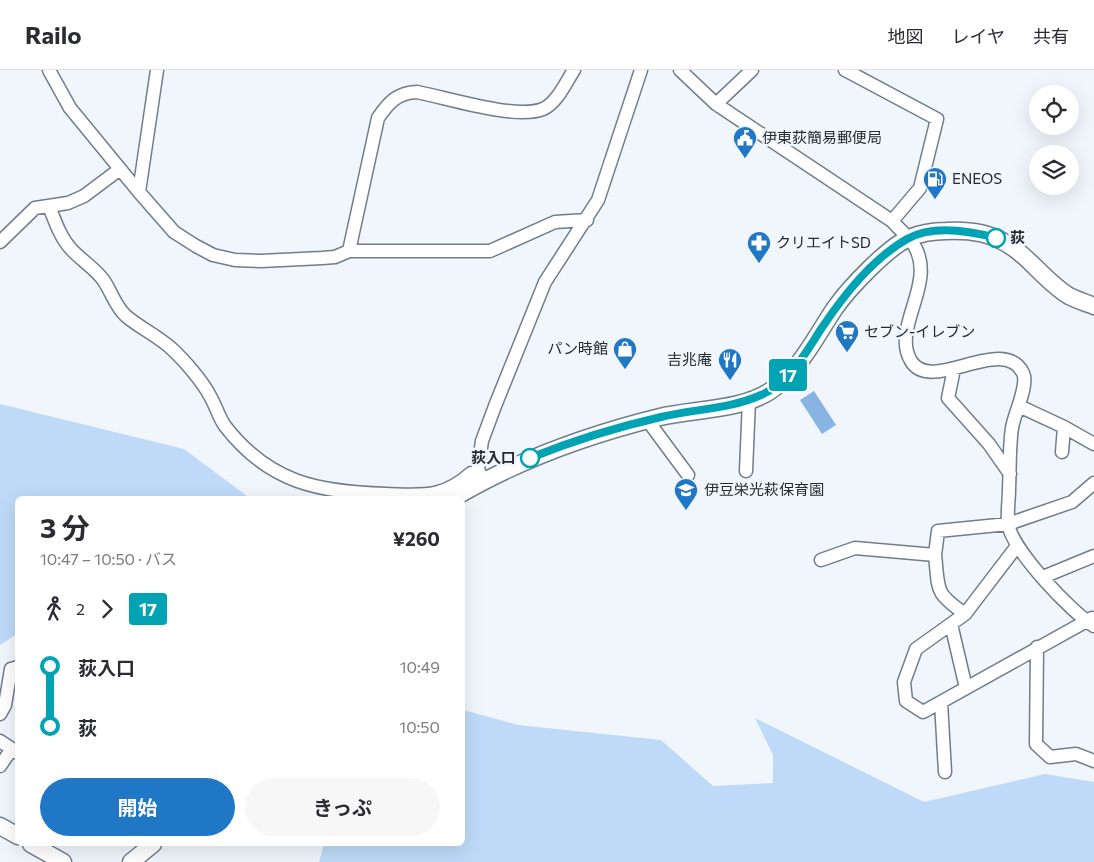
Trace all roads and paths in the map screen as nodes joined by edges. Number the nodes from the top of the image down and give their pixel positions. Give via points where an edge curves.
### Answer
1 (49, 70) edge
2 (157, 70) edge
3 (574, 70) edge
4 (641, 70) edge
5 (680, 70) edge
6 (752, 70) edge
7 (845, 70) edge
8 (716, 104) junction
9 (120, 169) junction
10 (139, 192) junction
11 (49, 206) junction
12 (587, 220) junction
13 (892, 221) junction
14 (908, 238) junction
15 (0, 242) edge
16 (349, 251) junction
17 (1094, 306) edge
18 (954, 369) junction
19 (749, 400) junction
20 (1019, 406) junction
21 (648, 420) junction
22 (1064, 427) junction
23 (1094, 444) edge
24 (1062, 452) dead end
25 (746, 470) dead end
26 (1010, 474) junction
27 (688, 475) dead end
28 (483, 480) junction
29 (1093, 488) edge
30 (457, 496) edge
31 (1008, 524) junction
32 (1017, 546) junction
33 (935, 556) junction
34 (1094, 556) edge
35 (821, 560) dead end
36 (1043, 577) junction
37 (965, 614) junction
38 (1091, 621) edge
39 (951, 624) junction
40 (1037, 648) junction
41 (15, 667) edge
42 (966, 688) junction
43 (941, 702) junction
44 (0, 714) edge
45 (0, 741) edge
46 (14, 751) edge
47 (1094, 760) edge
48 (0, 766) edge
49 (945, 772) dead end
50 (0, 826) edge
51 (15, 834) edge
52 (35, 846) edge
53 (151, 846) edge
54 (63, 862) edge
55 (131, 862) edge

1 - 9 street via 70,108
2 - 10 street
3 - 16 street via 558,95 544,108 522,114 417,92 402,93 387,104 378,118
4 - 12 street via 606,178
5 - 8 street
6 - 8 street
7 - 13 street via 937,119 920,188
8 - 13 street
9 - 10 street
9 - 11 street via 84,196
10 - 16 street via 174,232 213,255 261,261 328,257
11 - 15 street via 35,208
11 - 28 street via 59,232 71,249 95,269 115,303 126,316 173,350 210,394 224,425 272,471 299,482 365,493 432,495 470,472
12 - 16 street via 555,222 490,251
12 - 28 street via 545,282 495,406 482,440 478,469
13 - 14 street
14 - 17 main road via 946,231 975,232 996,238 1024,257 1070,297
14 - 18 street via 919,257 921,274 907,335 910,360 923,370
14 - 19 main road via 868,269 837,306 798,365 773,389
18 - 20 street via 987,360 1011,363 1021,370 1025,380
18 - 26 street via 948,398 989,444
19 - 21 main road
19 - 25 street
20 - 22 street
20 - 26 street via 1012,428
21 - 27 street
21 - 28 main road via 534,456
22 - 23 street
22 - 24 street
26 - 31 street
28 - 30 main road
29 - 31 street via 1072,502
31 - 32 street
31 - 33 street via 938,531
32 - 36 street
32 - 37 street
33 - 35 street via 855,548
33 - 37 street via 939,592
34 - 36 street
36 - 38 street
37 - 39 street
38 - 40 street
39 - 42 street
39 - 43 street via 916,649 904,682 906,701 923,712
40 - 42 street
40 - 47 street via 1036,744 1050,757 1076,754
41 - 44 street via 11,668
42 - 43 street
43 - 49 street
45 - 46 street
46 - 48 street
50 - 51 main road
52 - 54 main road
53 - 55 main road

